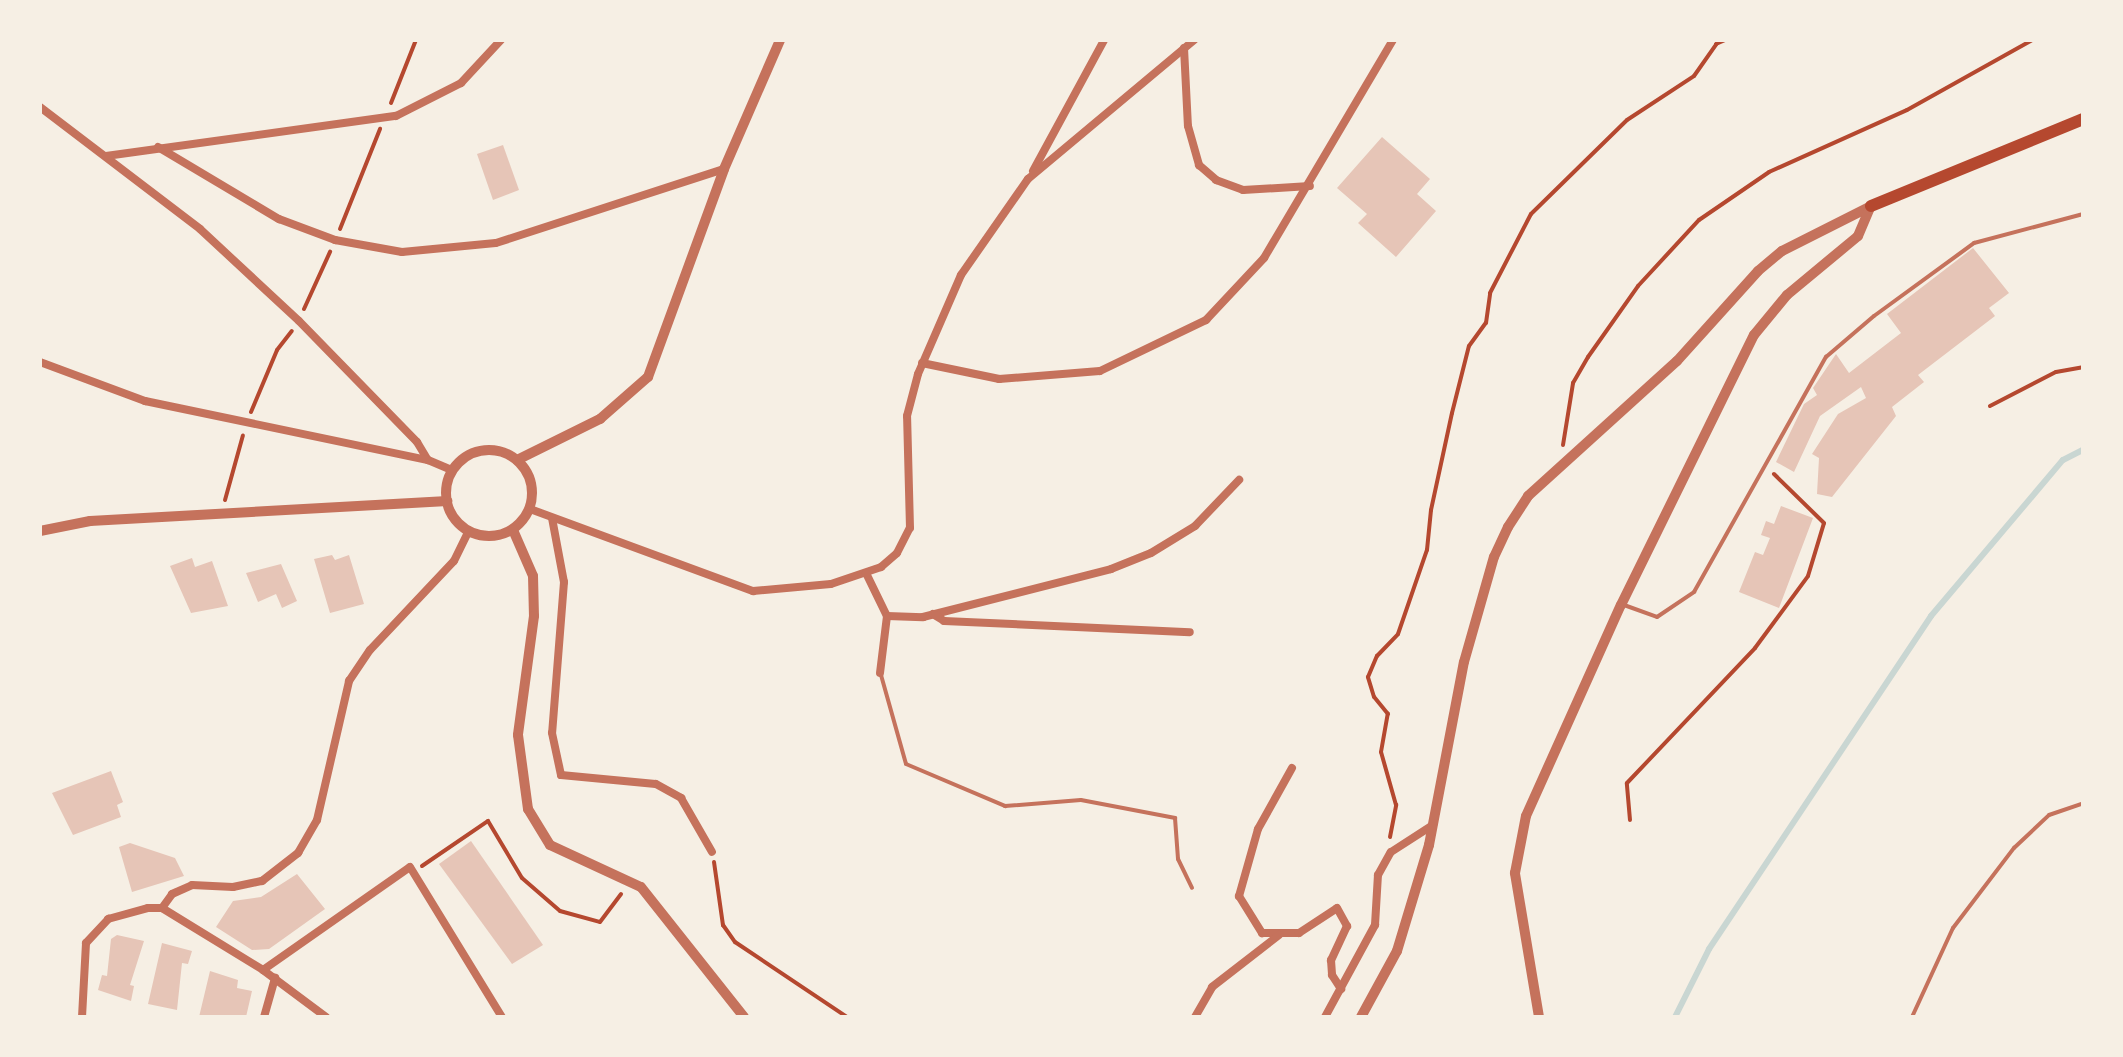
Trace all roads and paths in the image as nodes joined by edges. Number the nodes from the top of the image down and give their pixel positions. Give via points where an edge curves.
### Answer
1 (416, 40) edge
2 (501, 40) edge
3 (780, 40) edge
4 (1104, 40) edge
5 (1194, 40) edge
6 (1393, 40) edge
7 (1725, 40) edge
8 (2032, 40) edge
9 (1184, 48) junction
10 (40, 107) edge
11 (384, 118) junction
12 (2083, 119) edge
13 (158, 147) junction
14 (106, 156) junction
15 (724, 169) junction
16 (1028, 179) junction
17 (1310, 186) junction
18 (1871, 206) junction
19 (2083, 214) edge
20 (335, 240) junction
21 (299, 321) junction
22 (40, 362) edge
23 (922, 363) junction
24 (2083, 367) edge
25 (1990, 406) dead end
26 (247, 422) junction
27 (417, 442) junction
28 (407, 458) junction
29 (428, 460) junction
30 (517, 460) junction
31 (1562, 462) junction
32 (1762, 466) junction
33 (451, 470) junction
34 (1239, 480) dead end
35 (447, 501) junction
36 (530, 509) junction
37 (221, 514) junction
38 (552, 518) junction
39 (469, 530) junction
40 (513, 530) junction
41 (40, 531) edge
42 (866, 573) junction
43 (1621, 605) junction
44 (933, 614) junction
45 (887, 616) junction
46 (1190, 632) dead end
47 (880, 673) joint
48 (1292, 768) dead end
49 (2083, 803) edge
50 (1630, 820) dead end
51 (1433, 825) junction
52 (712, 852) joint
53 (1391, 852) junction
54 (412, 870) junction
55 (1192, 888) dead end
56 (621, 894) dead end
57 (162, 908) junction
58 (1280, 934) junction
59 (263, 970) junction
60 (275, 978) junction
61 (1341, 989) junction
62 (82, 1017) edge
63 (264, 1017) edge
64 (326, 1017) edge
65 (502, 1017) edge
66 (744, 1017) edge
67 (847, 1017) edge
68 (1195, 1017) edge
69 (1325, 1017) edge
70 (1361, 1017) edge
71 (1539, 1017) edge
72 (1912, 1017) edge

1 - 11 path
2 - 11 street via 461,83 422,107
3 - 15 street
4 - 16 street
5 - 9 street
6 - 17 street
7 - 53 path via 1716,44 1694,76 1627,120 1531,214 1490,293 1486,323 1469,346 1431,510 1427,550 1398,634 1377,656 1368,677 1388,714 1383,771 1396,805
8 - 31 path via 1907,110 1769,172 1699,220 1638,286 1573,383
9 - 16 street
9 - 17 street via 1188,126 1199,165 1216,180 1243,190
10 - 14 street
11 - 13 street
11 - 20 path
12 - 18 main road
13 - 14 street
13 - 20 street via 236,198
14 - 21 street via 200,229
15 - 20 street via 482,245 402,252
15 - 30 street via 648,377 600,419
16 - 23 street via 961,275
17 - 23 street via 1256,270 1227,302 1206,320 1134,359 1100,371 1039,379 963,374
18 - 31 street via 1782,251 1623,414
18 - 43 street via 1858,236 1787,295 1754,335
19 - 32 lane via 1974,243 1874,316 1826,357
20 - 21 path
21 - 26 path via 277,350
21 - 27 street
22 - 26 street via 145,401
23 - 42 street via 904,431 910,528 897,553
24 - 25 path via 2056,372
26 - 28 street
26 - 37 path
27 - 28 street
27 - 29 street
28 - 29 street
29 - 33 street
30 - 33 street via 481,451
30 - 36 street via 530,482
31 - 51 street via 1528,496 1494,557 1464,662
32 - 43 lane via 1694,592 1657,617
32 - 50 path via 1779,476 1824,523 1808,576 1755,648 1627,783
33 - 35 street
34 - 44 street via 1195,526 1151,553 1111,569
35 - 37 street
35 - 39 street
36 - 38 street
36 - 40 street
37 - 41 street via 90,521
38 - 42 street via 753,591 786,591
38 - 52 street via 564,582 552,733 561,775 656,784 681,798
39 - 40 street via 491,537
39 - 57 street via 454,561 370,650 349,681 317,820 298,853 262,881 233,887 192,885 172,894
40 - 66 street via 533,576 534,616 518,735 528,809 550,845 641,887
42 - 45 street
43 - 71 street via 1517,847 1518,904
44 - 45 street
44 - 46 street via 944,621
45 - 47 street
47 - 55 lane via 906,764 1005,806 1081,800 1175,818 1178,859
48 - 58 street via 1258,829 1239,896 1262,933
49 - 72 lane via 2049,815 2006,857 1953,928
51 - 53 street
51 - 70 street via 1397,951
52 - 67 path via 723,925 735,942
53 - 61 street via 1378,875 1375,925
54 - 56 path via 488,821 522,878 560,911 600,922
54 - 59 street
54 - 65 street
57 - 59 street
57 - 62 street via 120,913 92,934 81,971
58 - 61 street via 1299,933 1337,908 1347,926 1331,960
58 - 68 street via 1212,987
59 - 60 street
60 - 63 street
60 - 64 street
61 - 69 street

